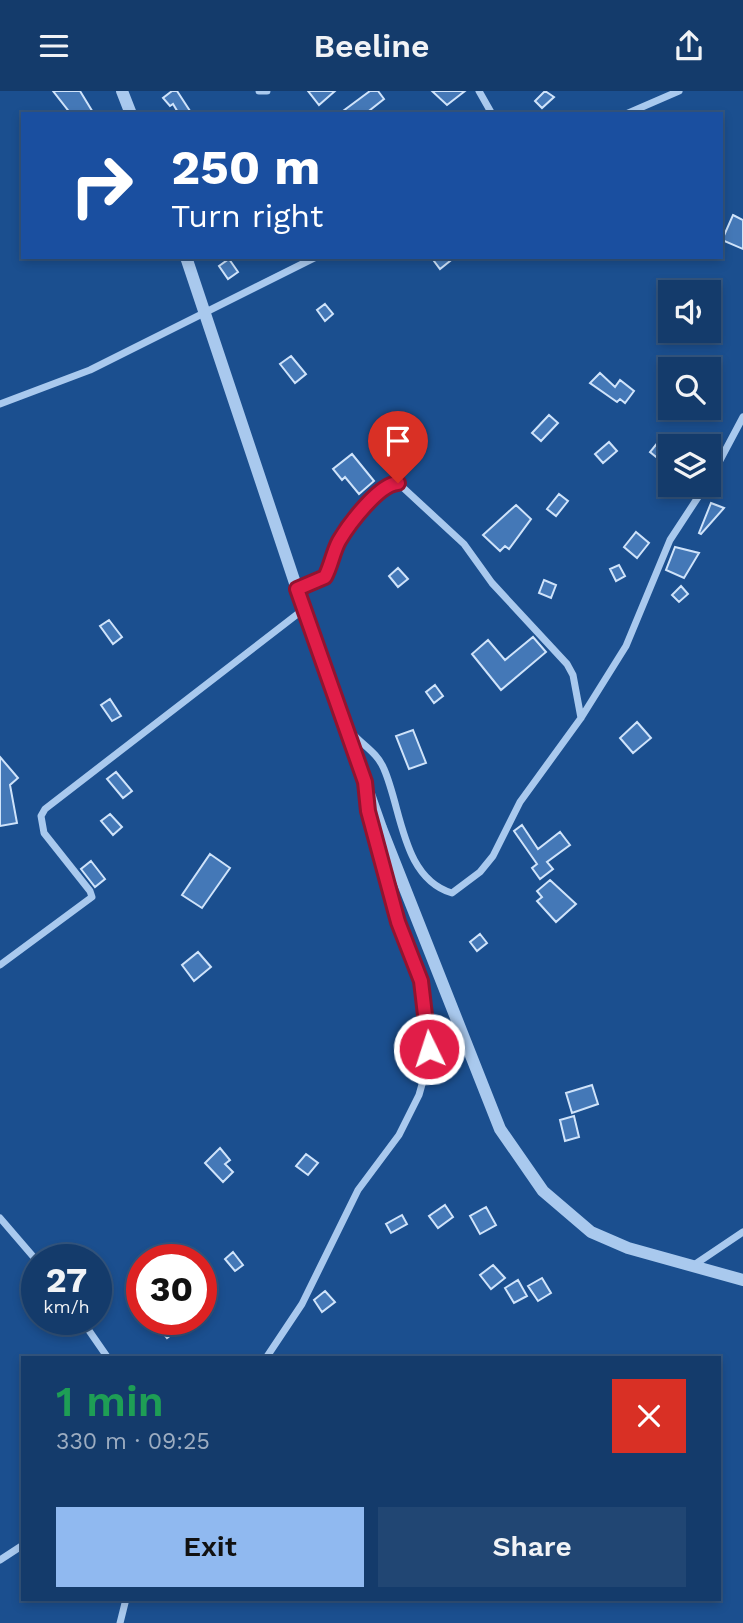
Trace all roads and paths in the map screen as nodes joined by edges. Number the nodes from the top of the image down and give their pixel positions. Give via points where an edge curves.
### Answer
1 (122, 91) edge
2 (259, 91) edge
3 (267, 91) edge
4 (479, 91) edge
5 (679, 91) edge
6 (130, 112) edge
7 (491, 112) edge
8 (631, 112) edge
9 (187, 259) edge
10 (312, 259) edge
11 (205, 311) junction
12 (0, 404) edge
13 (743, 417) edge
14 (721, 458) edge
15 (699, 497) edge
16 (297, 589) junction
17 (304, 609) junction
18 (581, 718) junction
19 (346, 726) junction
20 (365, 782) junction
21 (0, 965) edge
22 (0, 1218) edge
23 (743, 1232) edge
24 (22, 1244) edge
25 (692, 1267) junction
26 (743, 1280) edge
27 (92, 1335) edge
28 (107, 1356) edge
29 (267, 1356) edge
30 (21, 1546) edge
31 (0, 1560) edge
32 (125, 1601) edge
33 (120, 1623) edge

1 - 6 street
2 - 3 street
4 - 7 street
5 - 8 street
9 - 11 street
10 - 11 street
11 - 12 street via 90,370
11 - 16 street
13 - 14 street
15 - 18 street via 670,540 626,646
16 - 17 street
16 - 18 street via 325,577 339,542 377,491 398,483 464,544 492,583 567,664
17 - 19 street
17 - 21 street via 45,809 41,816 44,833 92,897
18 - 19 street via 520,802 493,856 481,872 452,893 438,889 423,875 406,839 385,770 372,750
19 - 20 street
20 - 25 street via 442,989 509,1146 543,1191 591,1232
20 - 29 street via 368,811 398,922 421,981 428,1063 399,1135 358,1190 302,1304
22 - 24 street
23 - 25 street
25 - 26 street
27 - 28 street
30 - 31 street
32 - 33 street

